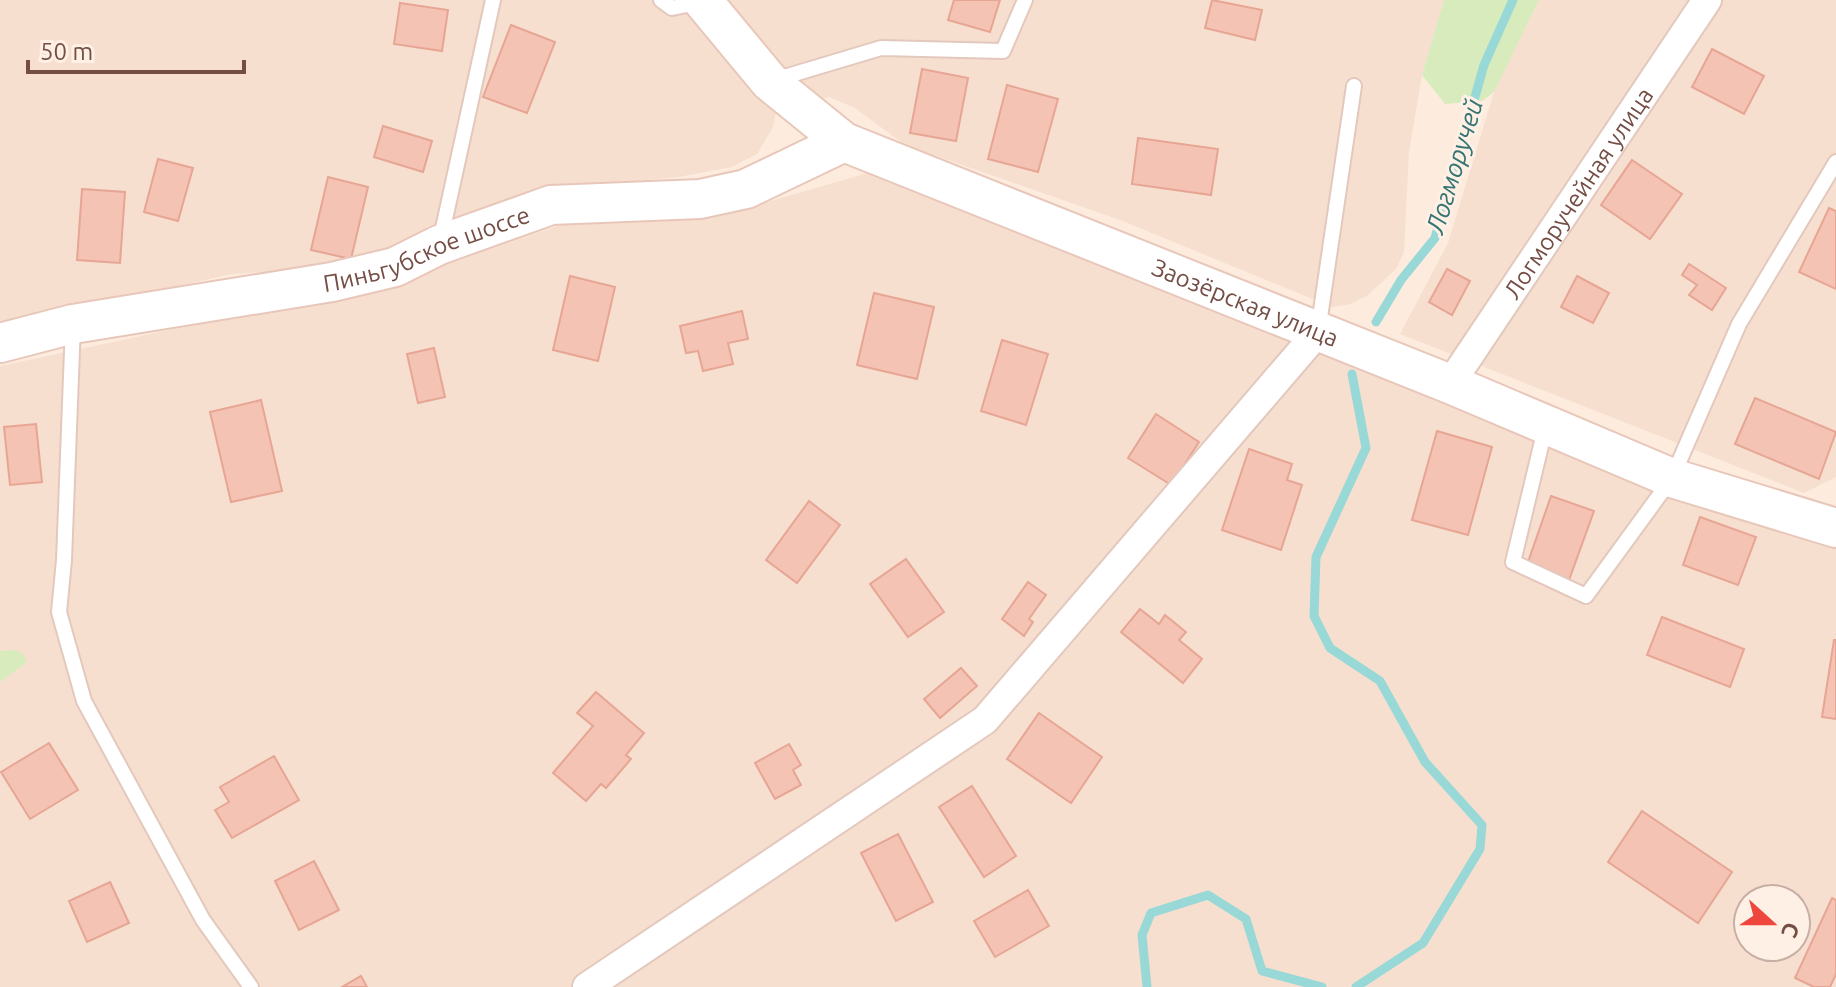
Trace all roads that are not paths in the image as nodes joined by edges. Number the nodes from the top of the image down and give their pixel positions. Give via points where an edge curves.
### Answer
1 (493, 0) edge
2 (661, 0) edge
3 (1025, 0) edge
4 (1707, 0) edge
5 (702, 1) edge
6 (770, 82) junction
7 (1354, 86) dead end
8 (844, 142) junction
9 (1836, 162) edge
10 (439, 245) junction
11 (73, 324) junction
12 (1318, 332) junction
13 (0, 343) edge
14 (1450, 384) junction
15 (1546, 424) junction
16 (1672, 478) junction
17 (1836, 528) edge
18 (251, 987) edge
19 (587, 987) edge

1 - 10 lane
2 - 5 lane via 672,8
3 - 6 lane via 1003,51 881,48
4 - 14 street, Логморучейная улица
5 - 6 street, Заозёрская улица
6 - 8 street, Заозёрская улица
7 - 12 lane
8 - 10 street, Пиньгубское шоссе via 746,189 700,199 551,205
8 - 12 street, Заозёрская улица
9 - 16 lane via 1739,324
10 - 11 street, Пиньгубское шоссе via 395,267 332,282
11 - 13 street, Пиньгубское шоссе
11 - 18 lane via 59,612 84,701 203,920
12 - 14 street, Заозёрская улица
12 - 19 street via 985,720
14 - 15 street, Заозёрская улица
15 - 16 street, Заозёрская улица
15 - 16 lane via 1513,562 1586,596
16 - 17 street, Заозёрская улица

